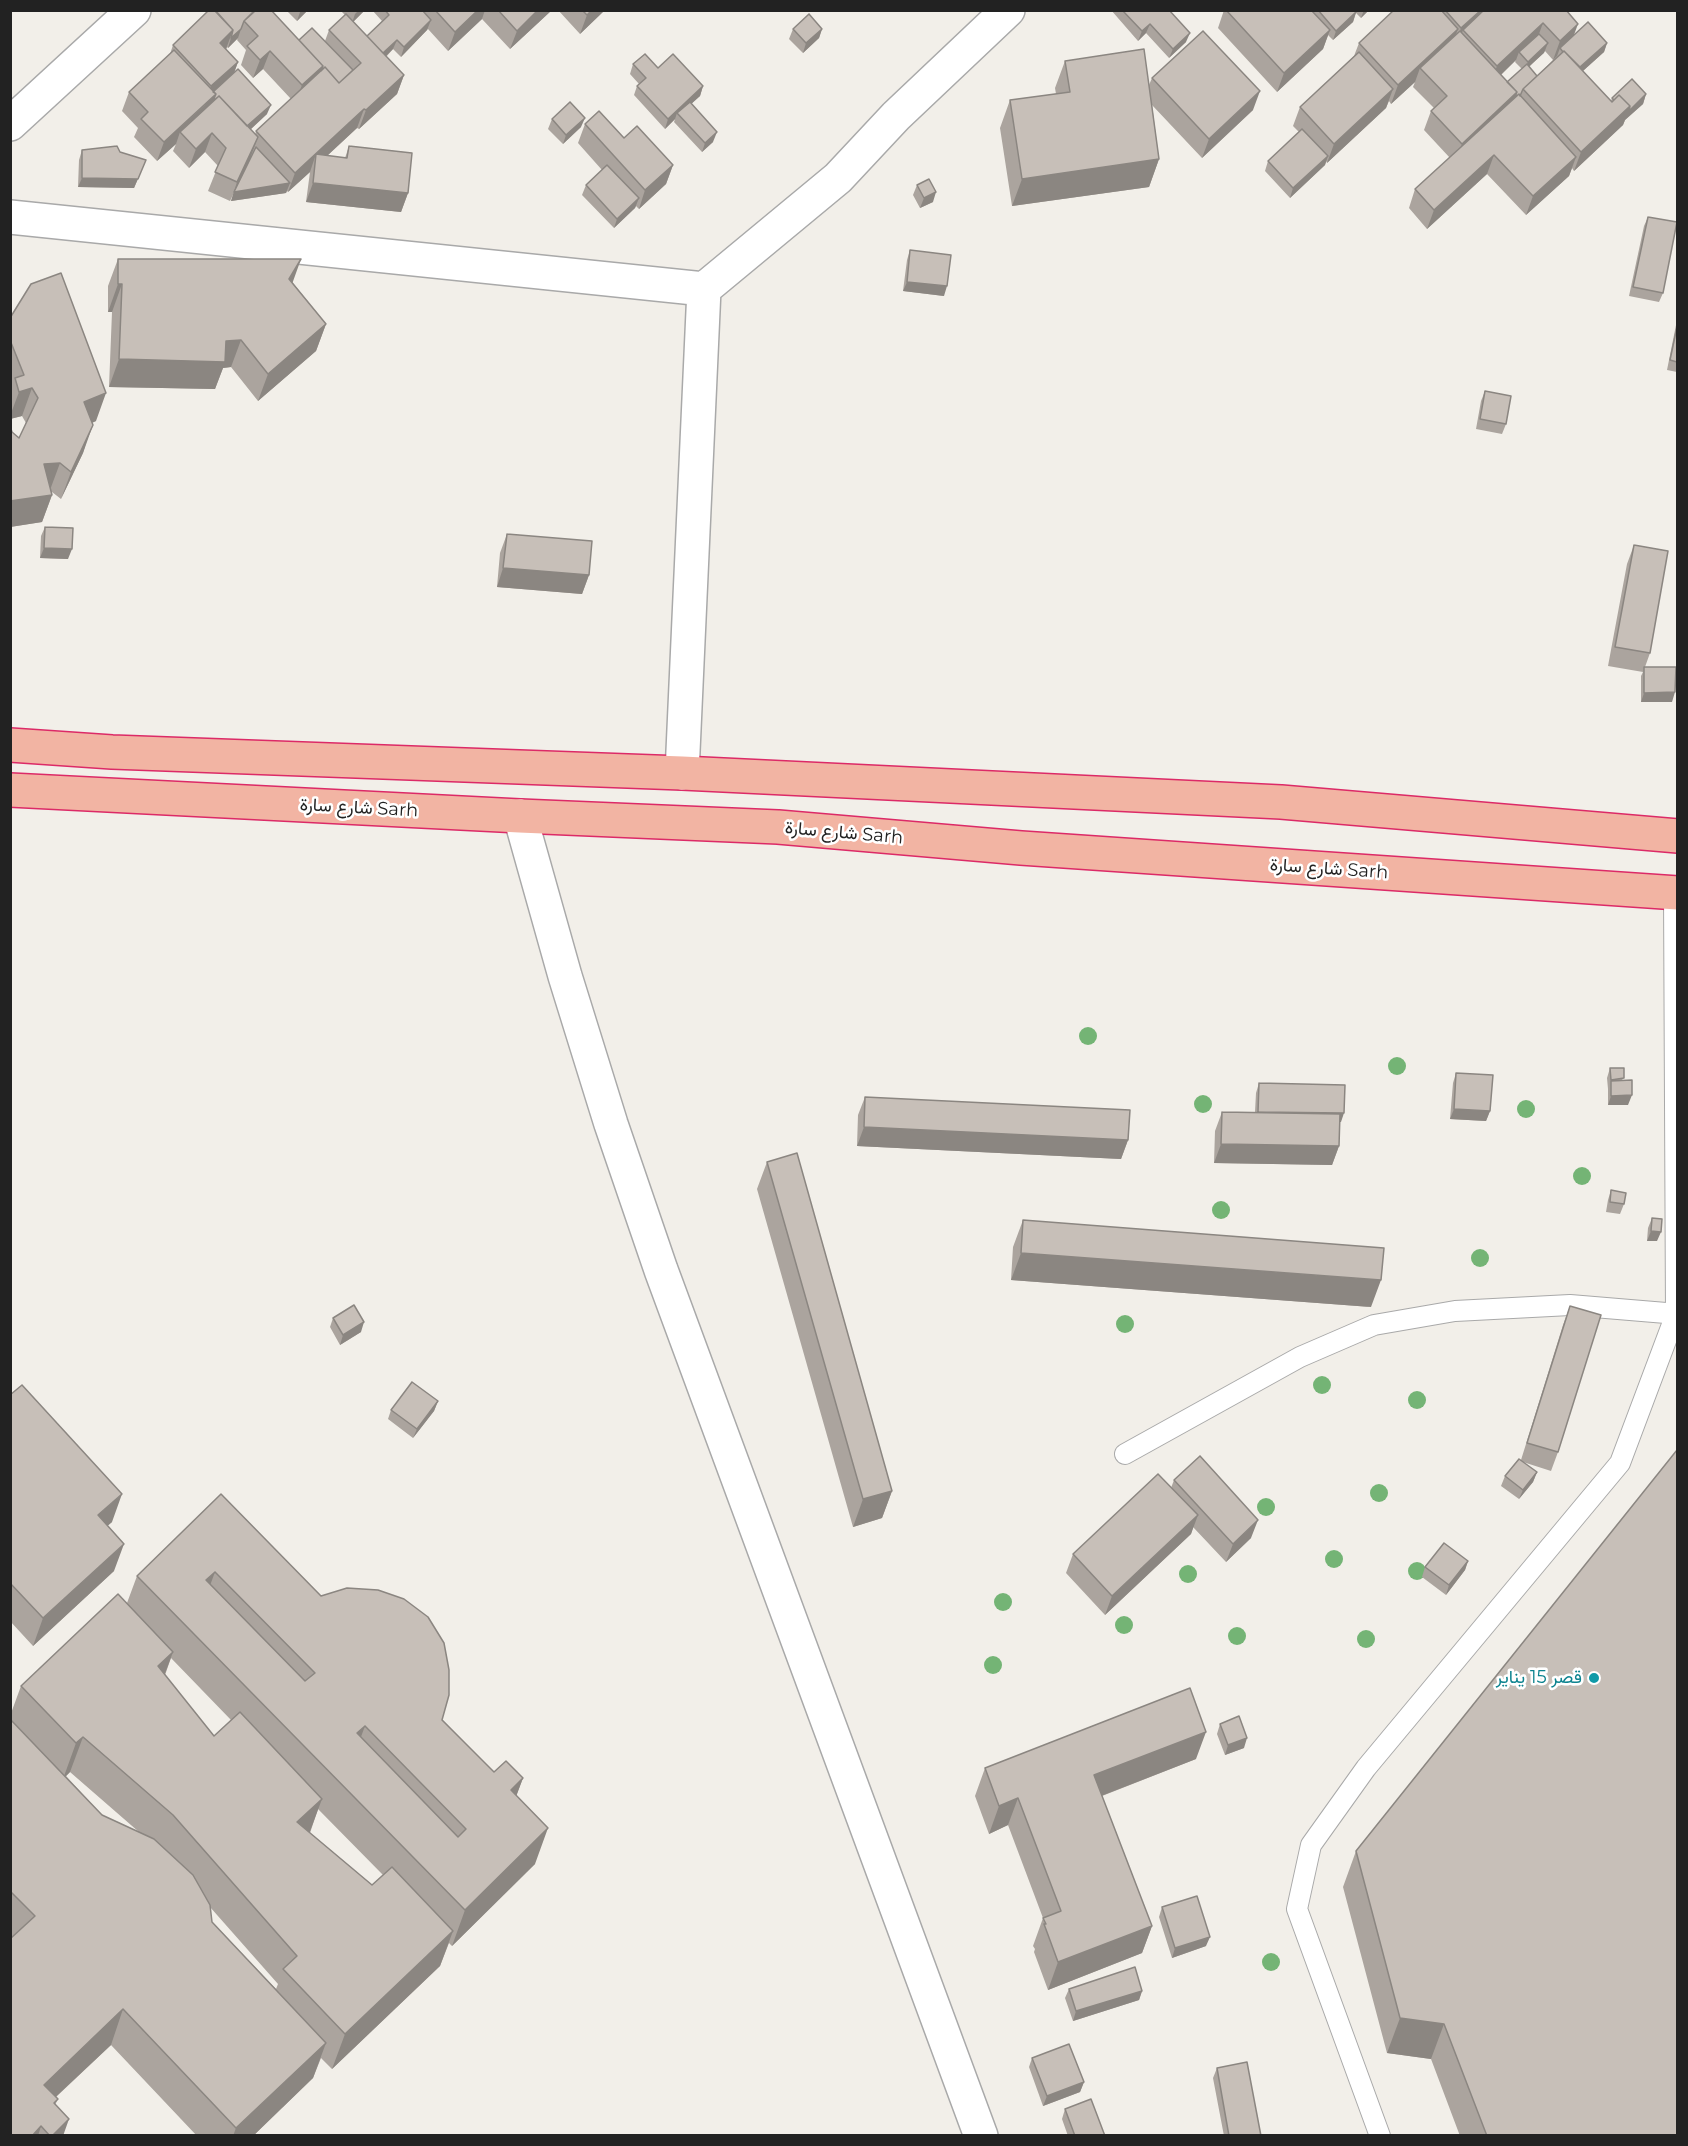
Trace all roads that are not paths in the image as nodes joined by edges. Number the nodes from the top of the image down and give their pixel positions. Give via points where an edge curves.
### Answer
1 (134, 10) edge
2 (1008, 10) edge
3 (10, 124) edge
4 (10, 217) edge
5 (704, 289) junction
6 (10, 745) edge
7 (682, 773) junction
8 (10, 790) edge
9 (520, 816) junction
10 (1677, 837) edge
11 (1676, 893) edge
12 (1677, 1314) edge
13 (1125, 1455) dead end
14 (981, 2136) edge
15 (1380, 2136) edge

1 - 3 street
2 - 5 street via 896,116 838,178
4 - 5 street
5 - 7 street
6 - 7 highway
7 - 10 highway via 1281,802
8 - 9 highway, شارع سارة Sarh
9 - 11 highway, شارع سارة Sarh via 778,827 1033,849
9 - 14 street via 565,976 661,1270
11 - 12 lane
12 - 13 lane via 1570,1305 1455,1311 1374,1325 1300,1357
12 - 15 lane via 1620,1463 1366,1768 1311,1845 1297,1909

